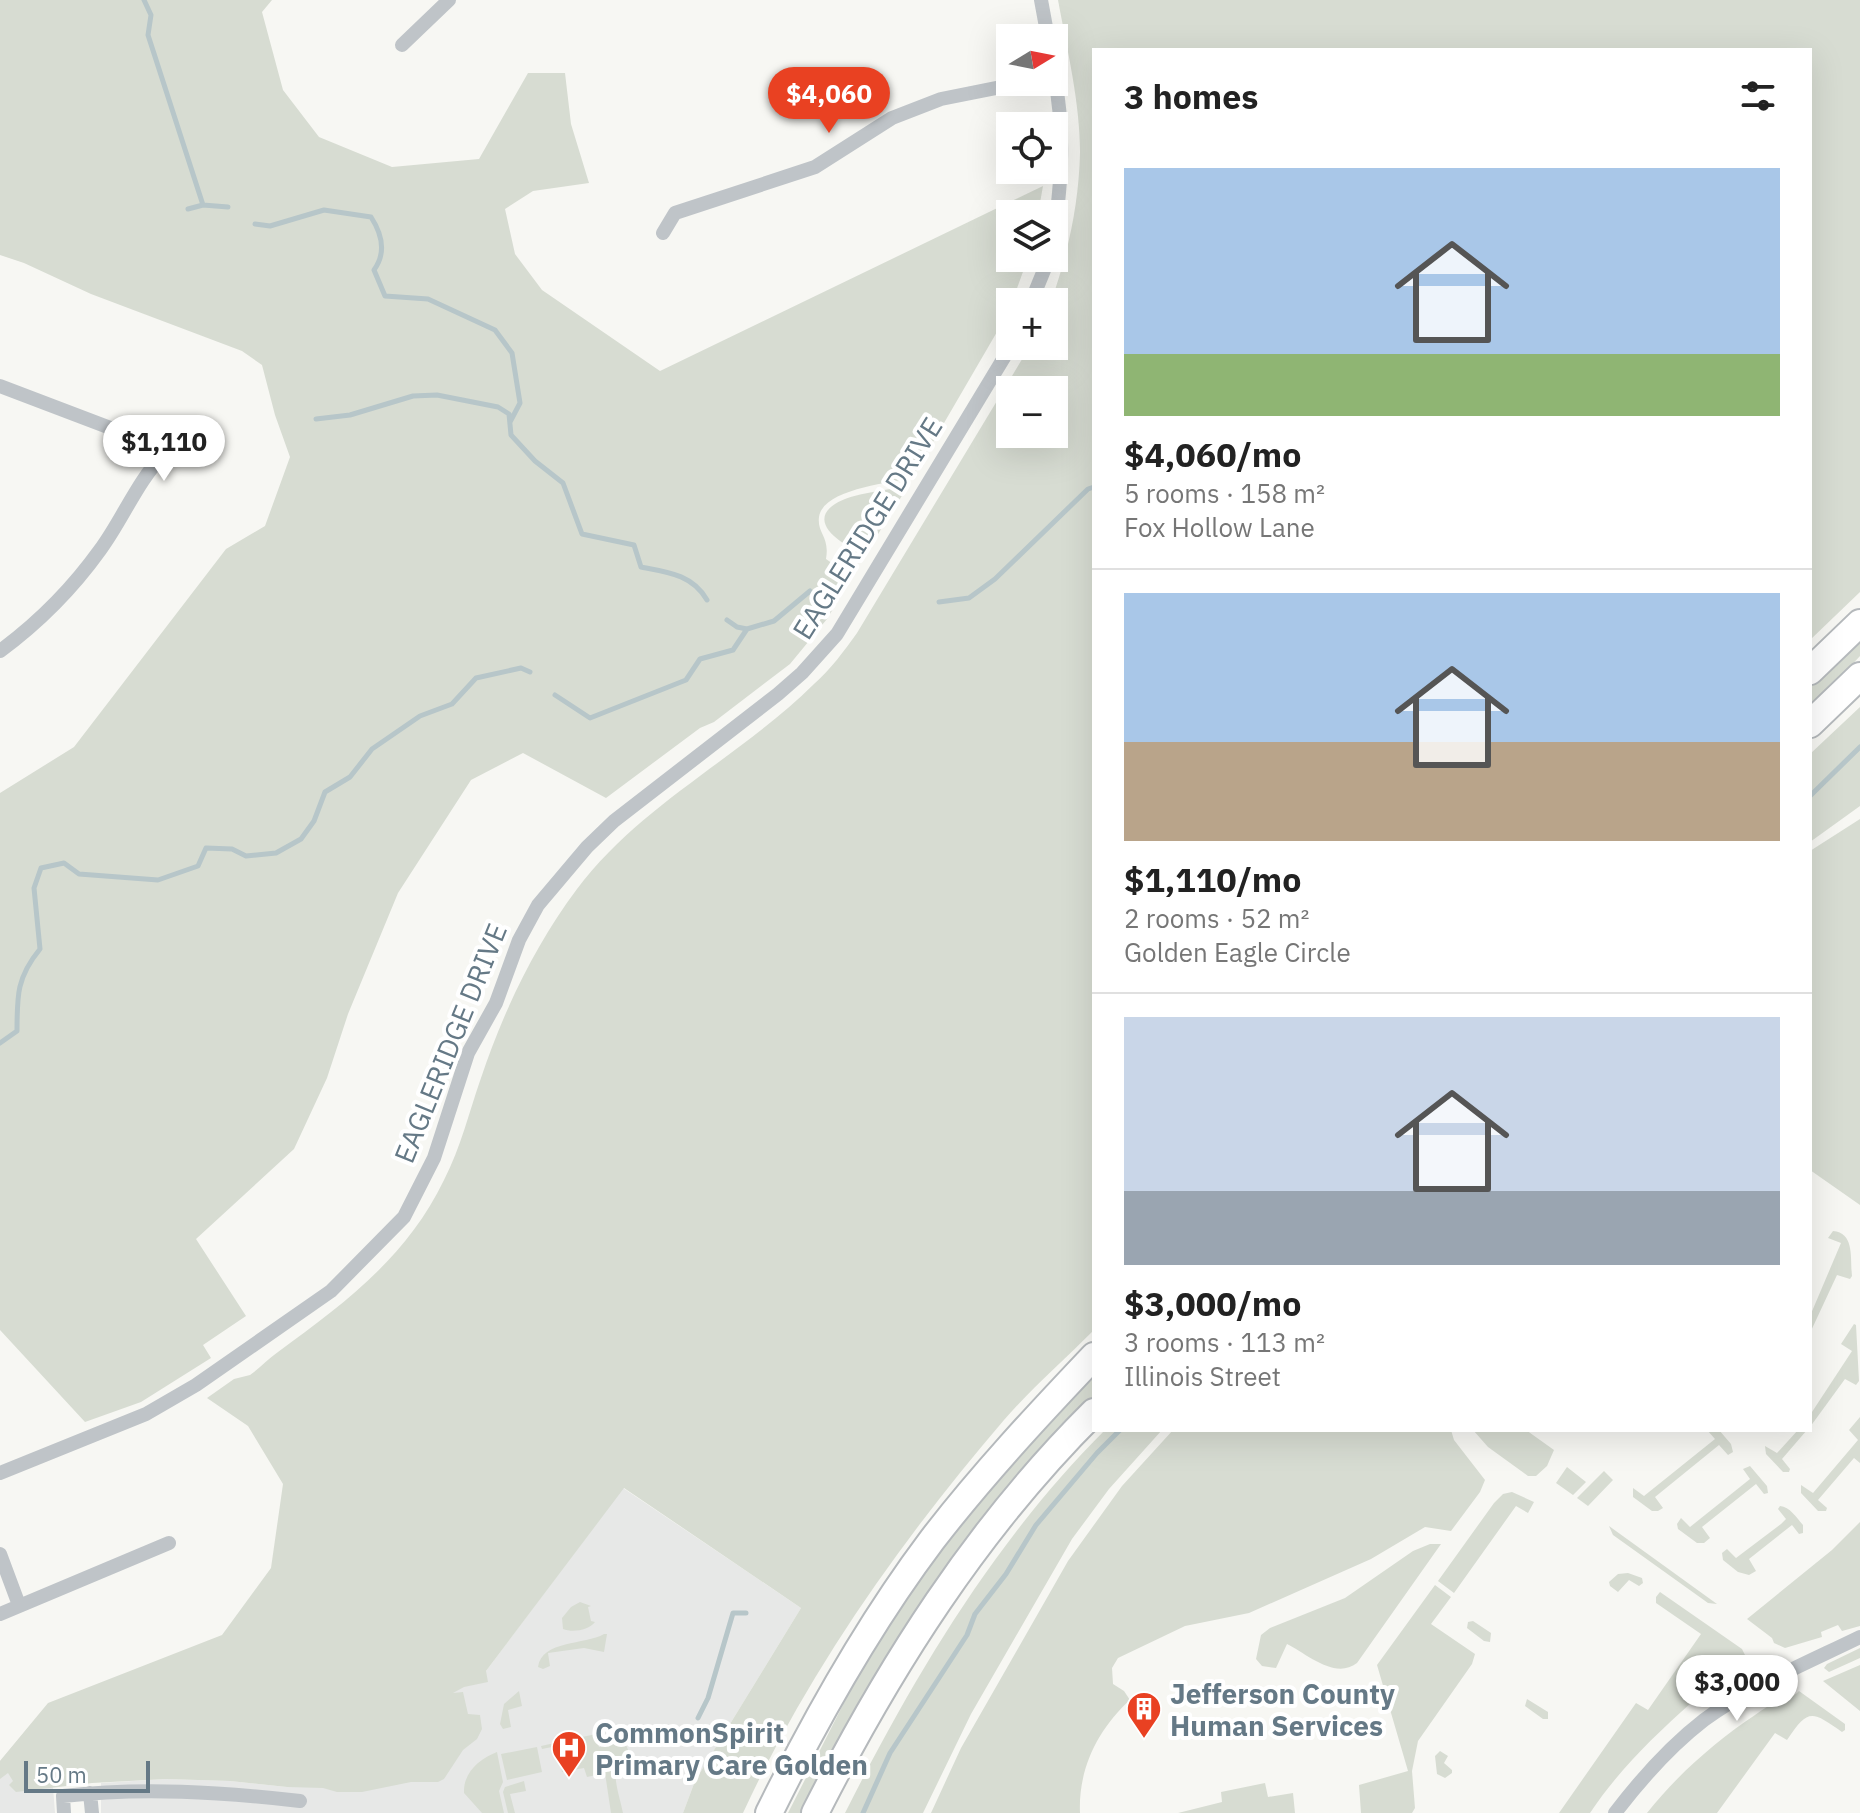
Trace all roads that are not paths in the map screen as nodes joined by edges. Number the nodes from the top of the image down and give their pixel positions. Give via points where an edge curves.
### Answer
1 (449, 0) edge
2 (1041, 0) edge
3 (1045, 24) edge
4 (402, 45) dead end
5 (996, 88) edge
6 (1058, 96) edge
7 (1059, 200) edge
8 (663, 233) dead end
9 (1003, 360) edge
10 (0, 386) edge
11 (1860, 623) edge
12 (0, 651) edge
13 (1812, 669) edge
14 (1860, 676) edge
15 (1812, 722) edge
16 (1092, 1358) edge
17 (1092, 1414) edge
18 (0, 1473) edge
19 (169, 1543) dead end
20 (0, 1554) edge
21 (19, 1605) junction
22 (0, 1614) edge
23 (1860, 1637) edge
24 (90, 1793) junction
25 (300, 1801) dead end
26 (64, 1813) edge
27 (92, 1813) edge
28 (769, 1813) edge
29 (815, 1813) edge
30 (1615, 1813) edge

1 - 4 street
2 - 3 street
5 - 8 street via 941,99 892,118 815,167 675,213
6 - 7 street via 1063,166
9 - 18 street, EAGLERIDGE DRIVE via 837,634 778,694 614,821 538,905 468,1053 434,1158 404,1217 331,1291 196,1385 146,1414
10 - 12 street via 165,453 101,550 49,610
11 - 13 highway
14 - 15 highway
16 - 28 highway via 970,1492 897,1589 818,1718
17 - 29 highway via 1043,1466 931,1610
19 - 21 street
20 - 21 street
21 - 22 street
23 - 30 street via 1704,1720 1645,1773
24 - 25 street via 208,1791
24 - 26 street via 63,1796
24 - 27 street

